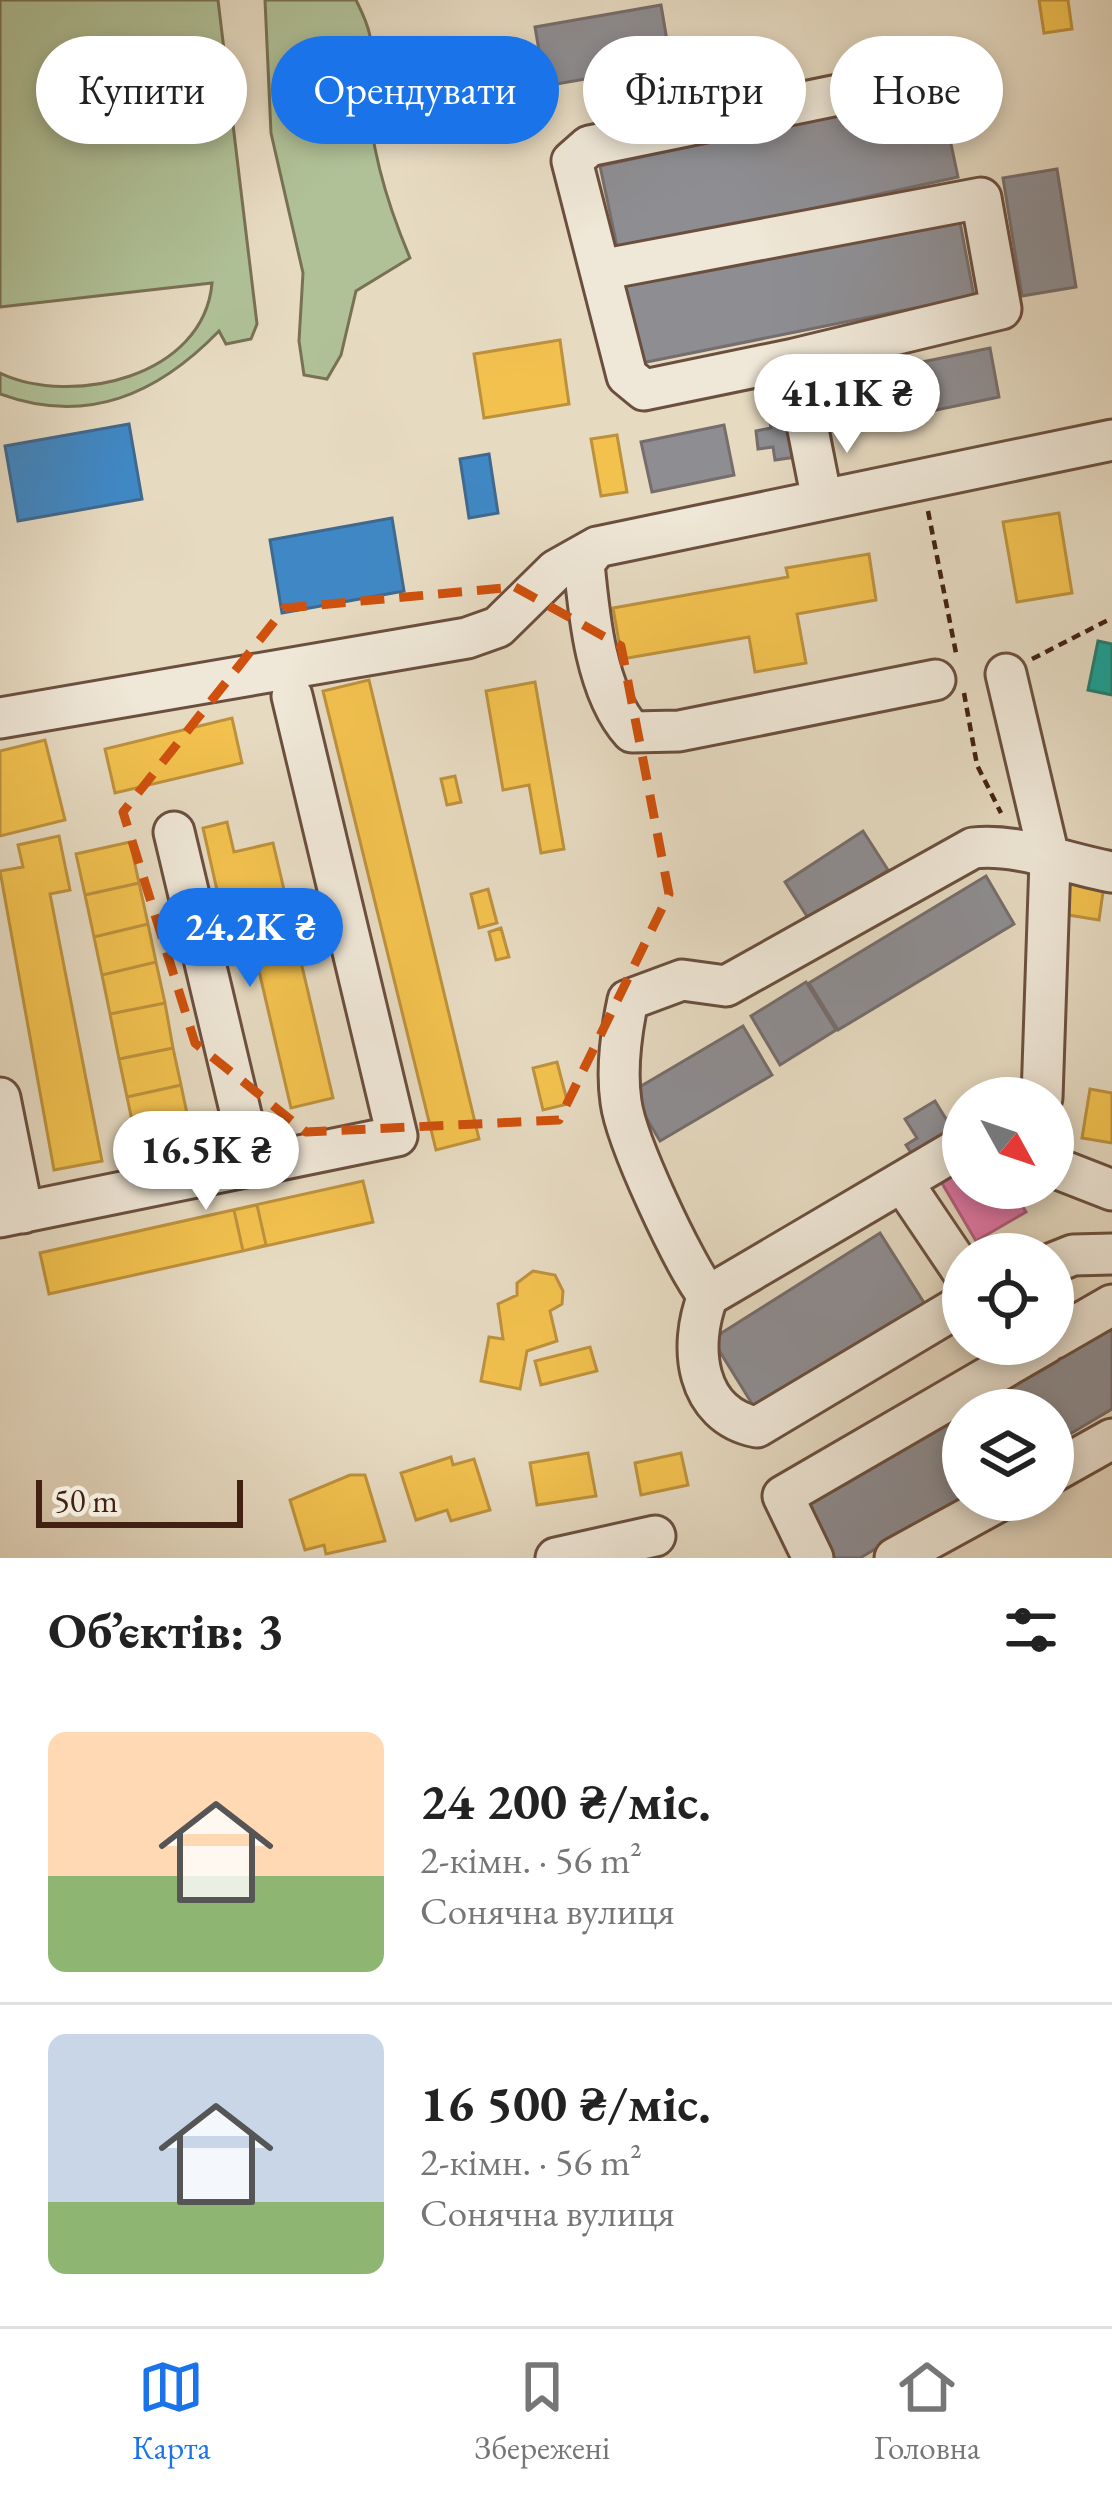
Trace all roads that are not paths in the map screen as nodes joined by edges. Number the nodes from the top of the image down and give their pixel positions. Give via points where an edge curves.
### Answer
1 (830, 97) edge
2 (600, 270) junction
3 (794, 359) junction
4 (1112, 440) edge
5 (822, 500) junction
6 (597, 547) junction
7 (1006, 674) road end
8 (935, 680) dead end
9 (292, 696) dead end
10 (0, 718) edge
11 (175, 832) dead end
12 (1050, 861) junction
13 (1112, 872) edge
14 (1043, 1077) edge
15 (0, 1099) edge
16 (942, 1159) edge
17 (254, 1165) junction
18 (1074, 1175) edge
19 (903, 1183) junction
20 (1112, 1190) edge
21 (11, 1215) edge
22 (942, 1241) edge
23 (1112, 1254) edge
24 (1074, 1256) edge
25 (708, 1296) junction
26 (1112, 1305) edge
27 (942, 1317) edge
28 (1074, 1327) edge
29 (1009, 1365) edge
30 (1112, 1439) edge
31 (1074, 1460) edge
32 (963, 1521) edge
33 (655, 1536) dead end
34 (556, 1558) edge
35 (813, 1558) edge
36 (895, 1558) edge

1 - 2 street via 589,146 572,161
2 - 3 street via 627,376 644,390
2 - 3 street via 981,198 1001,309
3 - 5 street
4 - 5 street
5 - 6 street
6 - 8 street via 584,563 586,591 613,711 632,732 679,731
6 - 10 street via 556,570 498,627 467,638
7 - 12 street
9 - 17 street via 397,1136
11 - 17 street
12 - 13 street
12 - 14 street
12 - 25 street via 1005,844 973,848 726,986 682,980 628,1000 621,1105 686,1267
15 - 21 street
16 - 19 street
17 - 21 street
18 - 20 street
19 - 22 street
19 - 25 street
23 - 24 street
25 - 27 street via 695,1360 733,1423 757,1427
26 - 28 street
29 - 35 street via 783,1496
30 - 31 street
32 - 36 street
33 - 34 street

